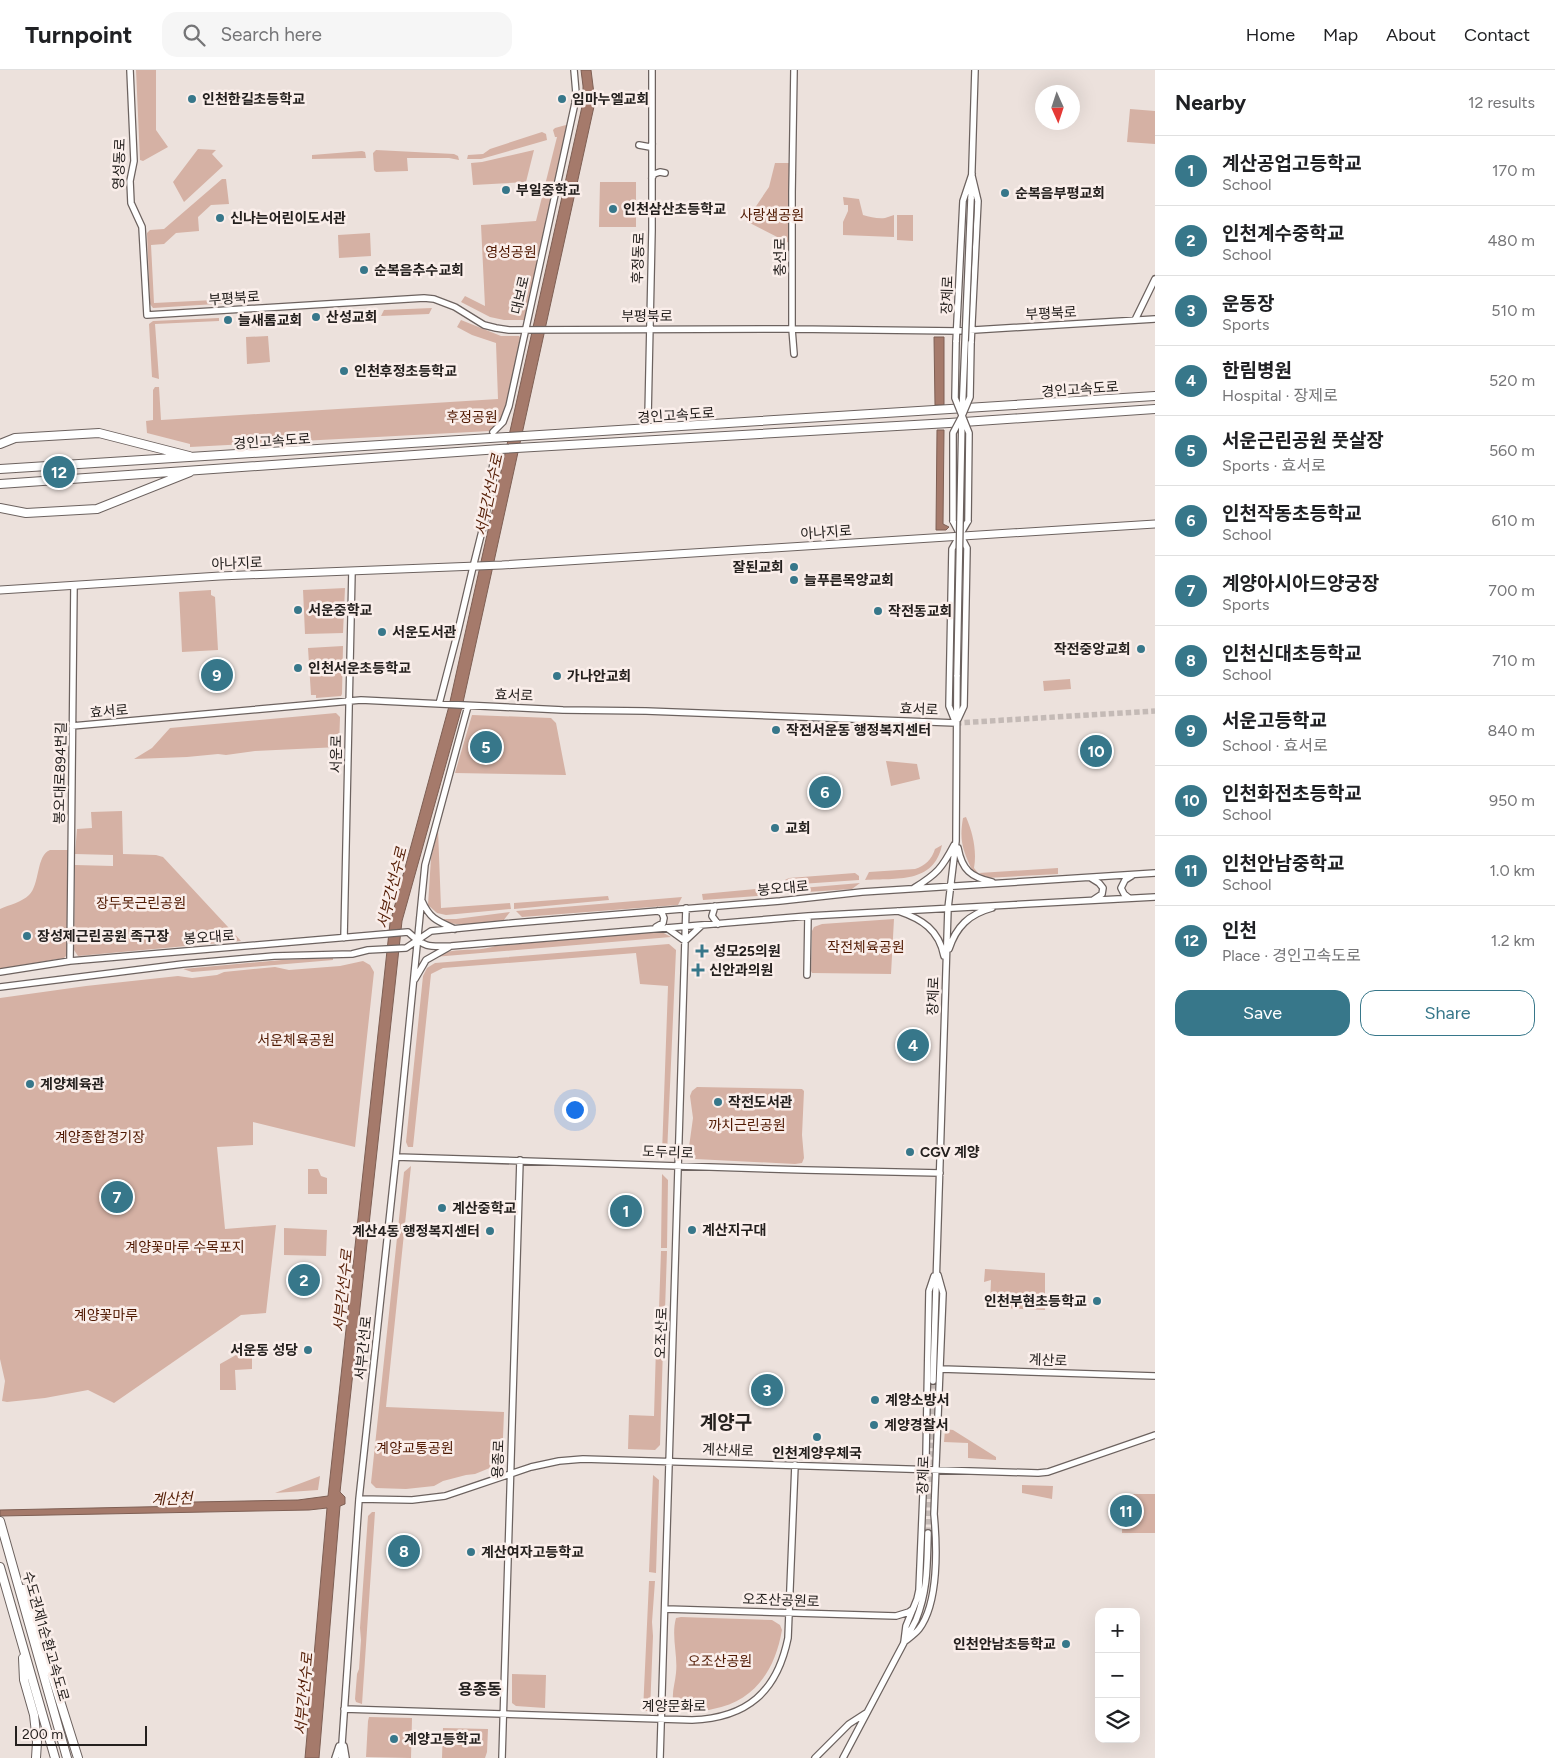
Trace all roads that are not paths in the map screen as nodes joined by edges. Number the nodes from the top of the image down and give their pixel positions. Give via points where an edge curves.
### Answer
1 (130, 70) edge
2 (574, 70) edge
3 (652, 70) edge
4 (794, 70) edge
5 (975, 70) edge
6 (652, 144) junction
7 (639, 145) dead end
8 (665, 173) dead end
9 (972, 174) junction
10 (652, 178) junction
11 (1155, 279) edge
12 (147, 316) joint
13 (1155, 319) edge
14 (1136, 320) junction
15 (527, 329) junction
16 (649, 329) junction
17 (792, 329) junction
18 (958, 331) junction
19 (972, 331) junction
20 (794, 354) dead end
21 (1155, 396) edge
22 (1155, 409) edge
23 (962, 416) junction
24 (648, 417) dead end
25 (492, 432) dead end
26 (0, 444) edge
27 (494, 457) dead end
28 (198, 458) junction
29 (0, 469) edge
30 (199, 469) junction
31 (0, 484) edge
32 (0, 508) edge
33 (1155, 524) edge
34 (960, 536) junction
35 (474, 567) junction
36 (352, 571) junction
37 (74, 585) junction
38 (0, 590) edge
39 (350, 701) junction
40 (442, 704) junction
41 (466, 706) junction
42 (956, 723) junction
43 (72, 726) junction
44 (956, 841) junction
45 (1155, 873) edge
46 (1135, 874) junction
47 (1090, 878) junction
48 (998, 884) junction
49 (951, 887) junction
50 (912, 889) junction
51 (1155, 896) edge
52 (1129, 898) junction
53 (421, 899) junction
54 (1091, 901) junction
55 (1004, 905) junction
56 (715, 906) junction
57 (686, 908) junction
58 (948, 908) junction
59 (894, 910) junction
60 (658, 911) junction
61 (808, 916) junction
62 (718, 924) junction
63 (702, 925) junction
64 (685, 926) junction
65 (655, 928) junction
66 (667, 928) junction
67 (457, 930) junction
68 (344, 938) junction
69 (417, 941) junction
70 (685, 941) junction
71 (451, 946) junction
72 (946, 956) junction
73 (70, 961) junction
74 (946, 968) junction
75 (0, 972) edge
76 (807, 975) dead end
77 (413, 983) junction
78 (0, 987) edge
79 (396, 1157) junction
80 (520, 1160) junction
81 (679, 1165) junction
82 (940, 1173) junction
83 (936, 1270) junction
84 (941, 1369) junction
85 (1155, 1376) edge
86 (933, 1381) tunnel mouth
87 (927, 1395) junction
88 (940, 1395) junction
89 (1155, 1435) edge
90 (670, 1461) junction
91 (795, 1465) junction
92 (924, 1470) junction
93 (936, 1470) junction
94 (510, 1474) junction
95 (359, 1499) junction
96 (921, 1520) junction
97 (0, 1522) edge
98 (936, 1532) junction
99 (928, 1533) tunnel mouth
100 (13, 1566) junction
101 (0, 1567) edge
102 (914, 1608) junction
103 (665, 1609) junction
104 (790, 1612) junction
105 (896, 1616) junction
106 (906, 1626) junction
107 (904, 1642) junction
108 (22, 1644) junction
109 (344, 1709) junction
110 (868, 1712) junction
111 (503, 1714) junction
112 (661, 1719) junction
113 (342, 1734) junction
114 (73, 1744) junction
115 (845, 1757) edge
116 (36, 1758) edge
117 (55, 1758) edge
118 (68, 1758) edge
119 (78, 1758) edge
120 (82, 1758) edge
121 (336, 1758) edge
122 (340, 1758) edge
123 (346, 1758) edge
124 (502, 1758) edge
125 (660, 1758) edge
126 (815, 1758) edge

1 - 12 street, 영성동로 via 134,161 130,181 131,203 142,227
2 - 15 street, 대보로 via 576,97
3 - 6 street, 후정동로
4 - 17 street, 충선로
5 - 9 street, 장제로
6 - 7 street via 650,147
6 - 10 street, 후정동로
8 - 10 street via 654,174
9 - 18 street, 장제로 via 963,201
9 - 19 street, 장제로 via 978,201
9 - 23 street, 장제로, bridge
10 - 16 street, 후정동로
11 - 14 street
12 - 15 street, 부평북로 via 424,298 455,307 484,325
13 - 14 street, 부평북로
14 - 19 street, 부평북로
15 - 16 street, 부평북로
15 - 25 street, 대보로 via 506,417
16 - 17 street, 부평북로
16 - 24 street, 후정동로
17 - 18 street, 부평북로
17 - 20 street, 충선로
18 - 19 street, 부평북로
18 - 23 street, 장제로, bridge via 955,398
19 - 23 street, 장제로, bridge via 970,397
21 - 28 highway, 경인고속도로
22 - 30 highway, 경인고속도로
23 - 34 street, 장제로, bridge via 969,433 968,521
23 - 34 street, 장제로, bridge via 953,433 953,521
23 - 42 street, 장제로, bridge
26 - 28 highway, 경인고속도로 via 16,438 99,433
27 - 35 street via 493,482
28 - 29 highway, 경인고속도로
30 - 31 highway, 경인고속도로
30 - 32 highway, 경인고속도로 via 97,509 26,513
33 - 34 main road, 아나지로
34 - 35 main road, 아나지로
34 - 42 street, 장제로 via 952,549 949,706
34 - 42 street, 장제로 via 967,548 964,706
35 - 36 main road, 아나지로
35 - 40 street
36 - 37 main road, 아나지로
36 - 39 street, 서운로
37 - 38 main road, 아나지로
37 - 43 street, 봉오대로894번길
39 - 40 street, 효서로
39 - 43 street, 효서로
39 - 68 street, 서운로
40 - 41 street, 효서로
41 - 42 street, 효서로
41 - 53 street, 서부간선로 via 427,854
42 - 44 street, 장제로
43 - 73 street, 봉오대로894번길
44 - 48 street via 960,860 968,871 980,879
44 - 49 street, 장제로
44 - 50 street via 935,875
45 - 46 street, 봉오대로
46 - 47 street, 봉오대로
46 - 52 street via 1122,885 1122,891
47 - 48 street, 봉오대로
47 - 54 street via 1103,888 1102,894
48 - 49 street, 봉오대로
49 - 50 street, 봉오대로
49 - 58 street, 장제로
50 - 56 street, 봉오대로
51 - 52 street
52 - 54 street
53 - 67 street via 428,914
53 - 69 street, 서부간선로
54 - 55 street
55 - 58 street
55 - 72 street via 974,914 965,921 953,936
56 - 57 street, 봉오대로
56 - 62 street via 712,916
57 - 60 street, 봉오대로
57 - 64 street, 오조산로
58 - 59 street
58 - 72 street, 장제로
59 - 61 street
59 - 74 street via 928,926 943,951
60 - 65 street via 664,916 664,921
60 - 67 street, 봉오대로
61 - 62 street
61 - 76 street
62 - 63 street
63 - 64 street
63 - 70 street
64 - 66 street
64 - 70 street, 오조산로
65 - 66 street
65 - 71 street
66 - 70 street
67 - 69 street, 봉오대로 via 431,931
68 - 69 street, 봉오대로 via 408,932
68 - 73 street, 봉오대로
69 - 71 street via 429,947
69 - 77 street, 서부간선로
69 - 78 street, 봉오대로 via 406,948 352,954 274,956 183,964
70 - 81 street, 오조산로
71 - 77 street via 426,960
72 - 74 street, 장제로
73 - 75 street, 봉오대로
74 - 82 street, 장제로
77 - 79 street, 서부간선로
79 - 80 street, 도두리로
79 - 95 street, 서부간선로
80 - 81 street, 도두리로
80 - 94 street, 용종로
81 - 82 street, 도두리로
81 - 90 street, 오조산로
82 - 83 street, 장제로
83 - 84 street, 장제로 via 943,1292
83 - 86 street, 장제로
83 - 87 street, 장제로 via 929,1291
84 - 85 street, 계산로
84 - 88 street, 장제로
87 - 88 street via 934,1402
87 - 92 street, 장제로
88 - 93 street, 장제로
89 - 93 street, 계산새로 via 1048,1472
90 - 91 street, 계산새로
90 - 94 street, 계산새로 via 583,1458
90 - 103 street, 오조산로
91 - 92 street, 계산새로
91 - 104 street, 계양문화로
92 - 93 street, 계산새로
92 - 96 street, 장제로
93 - 98 street, 장제로
94 - 95 street, 계산새로 via 434,1498
94 - 111 street, 용종로
95 - 109 street, 서부간선로
96 - 98 street via 930,1516
96 - 102 street, 장제로 via 919,1590
97 - 100 highway, 수도권제1순환고속도로
98 - 107 street, 장제로 via 931,1602 918,1630
99 - 107 street, 장제로 via 926,1590
100 - 114 highway via 28,1599
100 - 118 highway, 수도권제1순환고속도로
101 - 108 highway, 수도권제1순환고속도로
102 - 105 street
102 - 106 street, 장제로
103 - 104 street, 오조산공원로
103 - 112 street, 오조산로
104 - 105 street, 오조산공원로
104 - 112 street, 계양문화로 via 785,1656 760,1696 738,1711 708,1720
105 - 106 street
106 - 107 street, 장제로
107 - 110 street, 장제로
108 - 116 highway via 24,1680 34,1715
108 - 117 highway, 수도권제1순환고속도로
109 - 111 street, 계양문화로
109 - 113 street, 서부간선로
110 - 115 street, 장제로
110 - 126 street via 849,1724
111 - 112 street, 계양문화로
111 - 124 street, 용종로
112 - 125 street, 오조산로
113 - 121 street
113 - 122 street, 서부간선로
113 - 123 street
114 - 119 highway
114 - 120 highway

